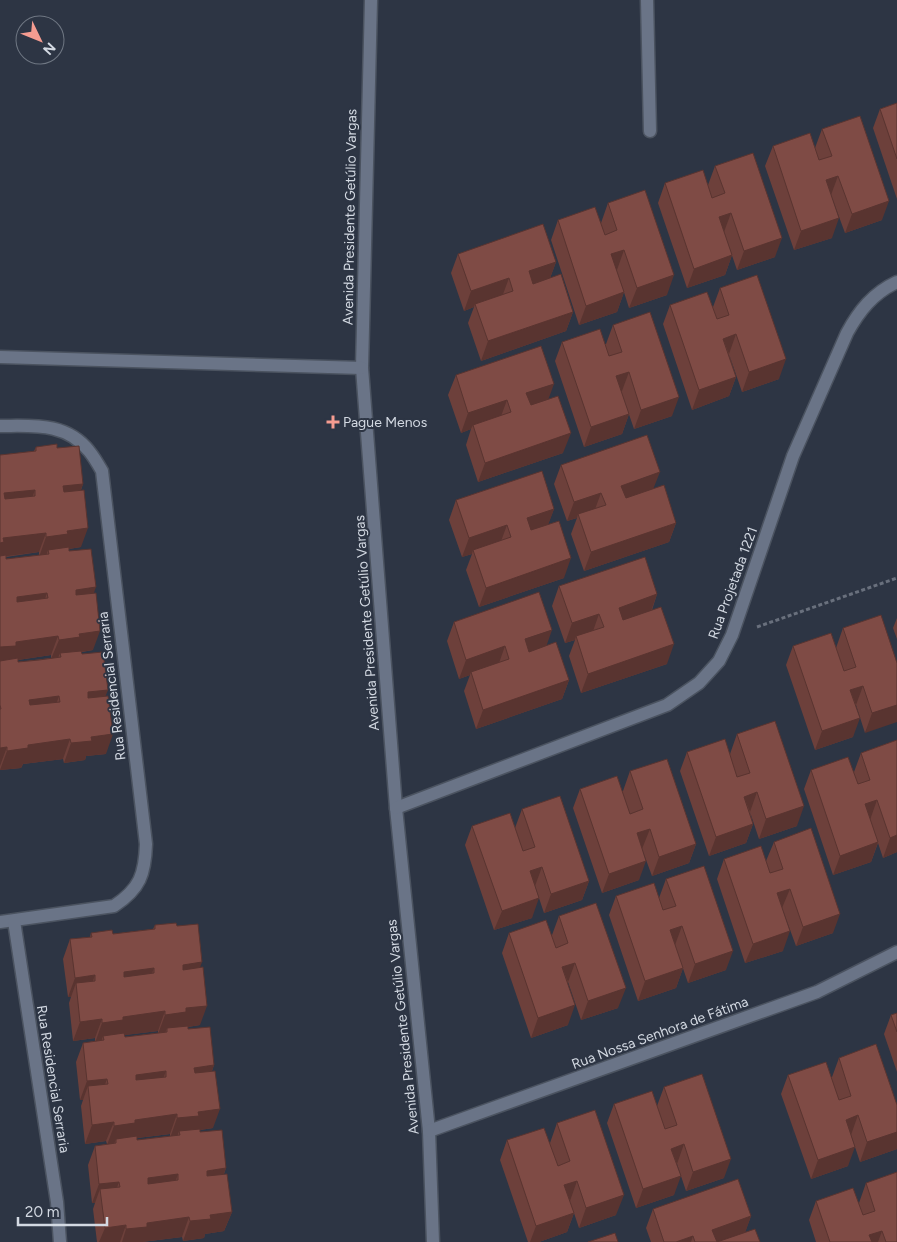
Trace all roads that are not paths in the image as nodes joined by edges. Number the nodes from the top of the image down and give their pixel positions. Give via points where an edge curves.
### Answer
1 (371, 0) edge
2 (648, 0) edge
3 (650, 131) dead end
4 (897, 282) edge
5 (0, 357) edge
6 (362, 368) junction
7 (0, 426) edge
8 (396, 808) junction
9 (14, 920) junction
10 (0, 922) edge
11 (897, 952) edge
12 (428, 1131) junction
13 (60, 1242) edge
14 (433, 1242) edge

1 - 6 street, Avenida Presidente Getúlio Vargas
2 - 3 street
4 - 8 street, Rua Projetada 1221 via 869,301 847,333 793,456 732,635 719,661 699,683 667,705
5 - 6 street
6 - 8 street, Avenida Presidente Getúlio Vargas
7 - 9 street, Rua Residencial Serraria via 49,426 74,437 88,450 102,471 146,844 145,866 137,883 128,896 114,906
8 - 12 street, Avenida Presidente Getúlio Vargas
9 - 10 street, Rua Residencial Serraria
9 - 13 street, Rua Residencial Serraria via 57,1202
11 - 12 street, Rua Nossa Senhora de Fátima via 817,992
12 - 14 street, Avenida Presidente Getúlio Vargas

